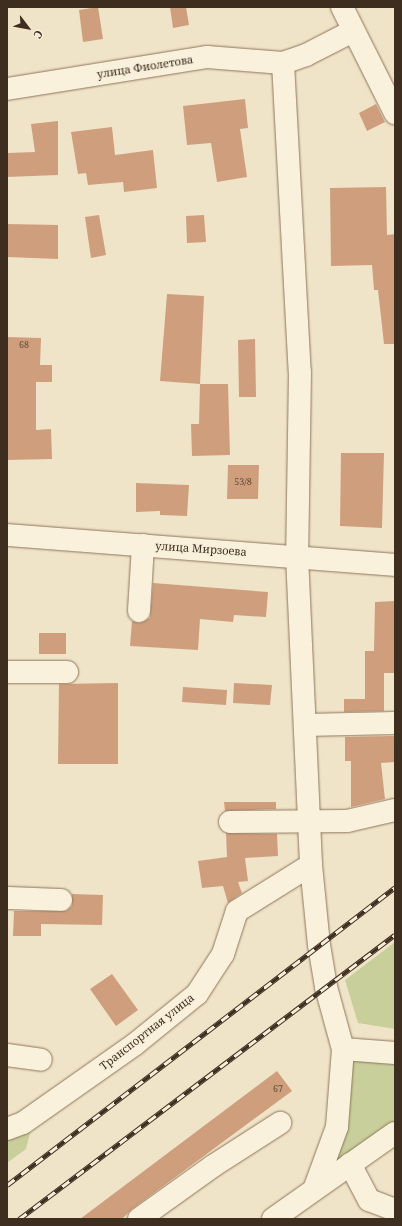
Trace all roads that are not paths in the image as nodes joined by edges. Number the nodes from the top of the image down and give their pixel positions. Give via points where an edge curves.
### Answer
1 (342, 7) edge
2 (353, 31) junction
3 (283, 63) junction
4 (7, 89) edge
5 (395, 113) edge
6 (7, 535) edge
7 (143, 545) junction
8 (296, 556) junction
9 (395, 565) edge
10 (139, 611) dead end
11 (7, 672) edge
12 (67, 672) dead end
13 (395, 723) edge
14 (305, 725) junction
15 (395, 810) edge
16 (309, 820) junction
17 (230, 822) dead end
18 (311, 865) junction
19 (7, 898) edge
20 (61, 900) dead end
21 (343, 1050) junction
22 (395, 1053) edge
23 (7, 1055) edge
24 (42, 1060) dead end
25 (280, 1123) dead end
26 (7, 1129) edge
27 (395, 1133) edge
28 (350, 1164) junction
29 (315, 1187) junction
30 (395, 1210) edge
31 (139, 1219) edge
32 (273, 1219) edge

1 - 2 street
2 - 3 street via 306,55
2 - 5 street
3 - 4 street, улица Фиолетова via 207,57
3 - 8 street via 300,372
6 - 7 street, улица Мирзоева
7 - 8 street, улица Мирзоева
7 - 10 street
8 - 9 street, улица Мирзоева
8 - 14 street
11 - 12 street
13 - 14 street
14 - 16 street
15 - 16 street via 347,821
16 - 17 street
16 - 18 street
18 - 21 street via 326,987
18 - 26 street, Транспортная улица via 237,911 223,954 197,994 134,1045 23,1123
19 - 20 street
21 - 22 street
21 - 29 street via 337,1127
23 - 24 street
25 - 31 street via 213,1166
27 - 28 street
28 - 29 street
28 - 30 street via 369,1200
29 - 32 street

